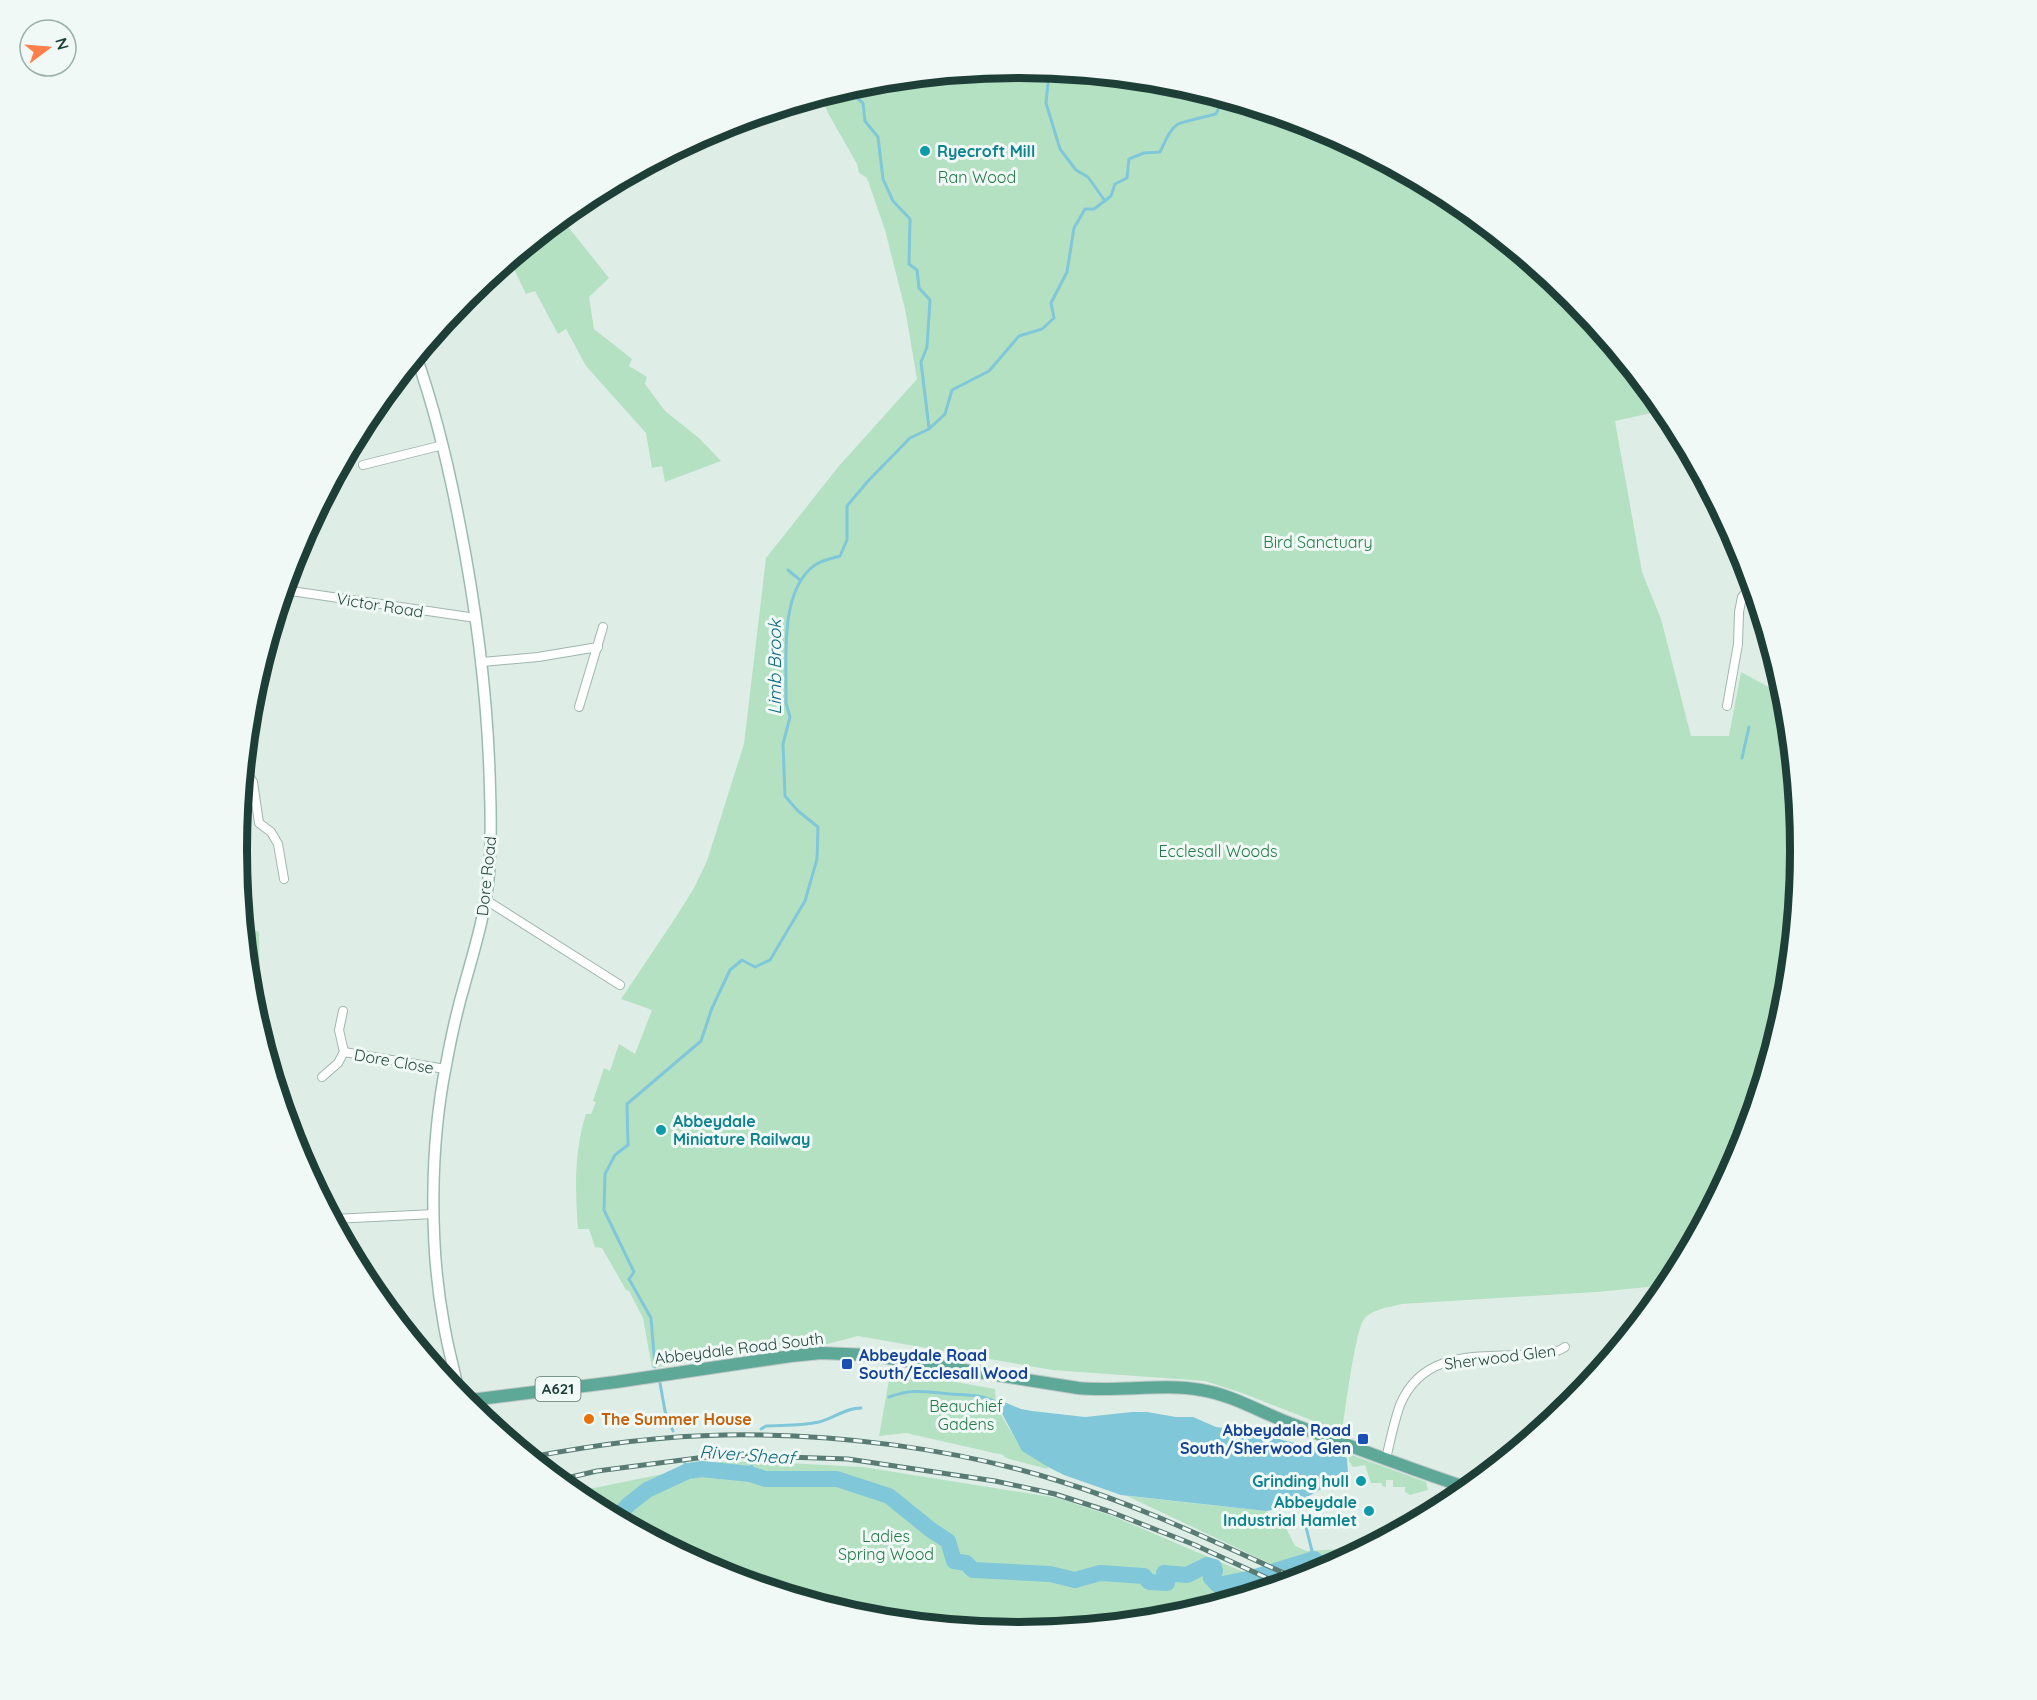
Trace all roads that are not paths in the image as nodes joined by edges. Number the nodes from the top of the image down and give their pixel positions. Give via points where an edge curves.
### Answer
1 (419, 364) edge
2 (443, 445) junction
3 (363, 465) dead end
4 (291, 591) edge
5 (1746, 592) edge
6 (476, 618) junction
7 (603, 627) dead end
8 (598, 647) junction
9 (482, 663) junction
10 (1727, 706) dead end
11 (579, 707) dead end
12 (250, 778) edge
13 (284, 879) dead end
14 (486, 900) junction
15 (620, 985) dead end
16 (343, 1011) dead end
17 (344, 1052) junction
18 (445, 1069) junction
19 (322, 1077) dead end
20 (434, 1214) junction
21 (341, 1219) edge
22 (1565, 1347) dead end
23 (456, 1378) edge
24 (477, 1399) edge
25 (1386, 1459) junction
26 (1458, 1484) edge

1 - 2 street, Dore Road
2 - 3 street
2 - 6 street, Dore Road
4 - 6 street, Victor Road
5 - 10 street via 1739,612 1738,644
6 - 9 street, Dore Road
7 - 8 street
8 - 9 street
8 - 11 street
9 - 14 street, Dore Road via 491,822
12 - 13 street via 259,823 278,844
14 - 15 street
14 - 18 street, Dore Road
16 - 17 street, Dore Close via 339,1030
17 - 18 street, Dore Close
17 - 19 street, Dore Close
18 - 20 street, Dore Road
20 - 21 street
20 - 23 street, Dore Road via 443,1323
22 - 25 street, Sherwood Glen via 1551,1353 1458,1359 1426,1371 1414,1381 1400,1406
24 - 25 main road, Abbeydale Road South / A621 via 791,1356 851,1353 1077,1388 1201,1390 1237,1400
25 - 26 main road, Abbeydale Road South / A621

